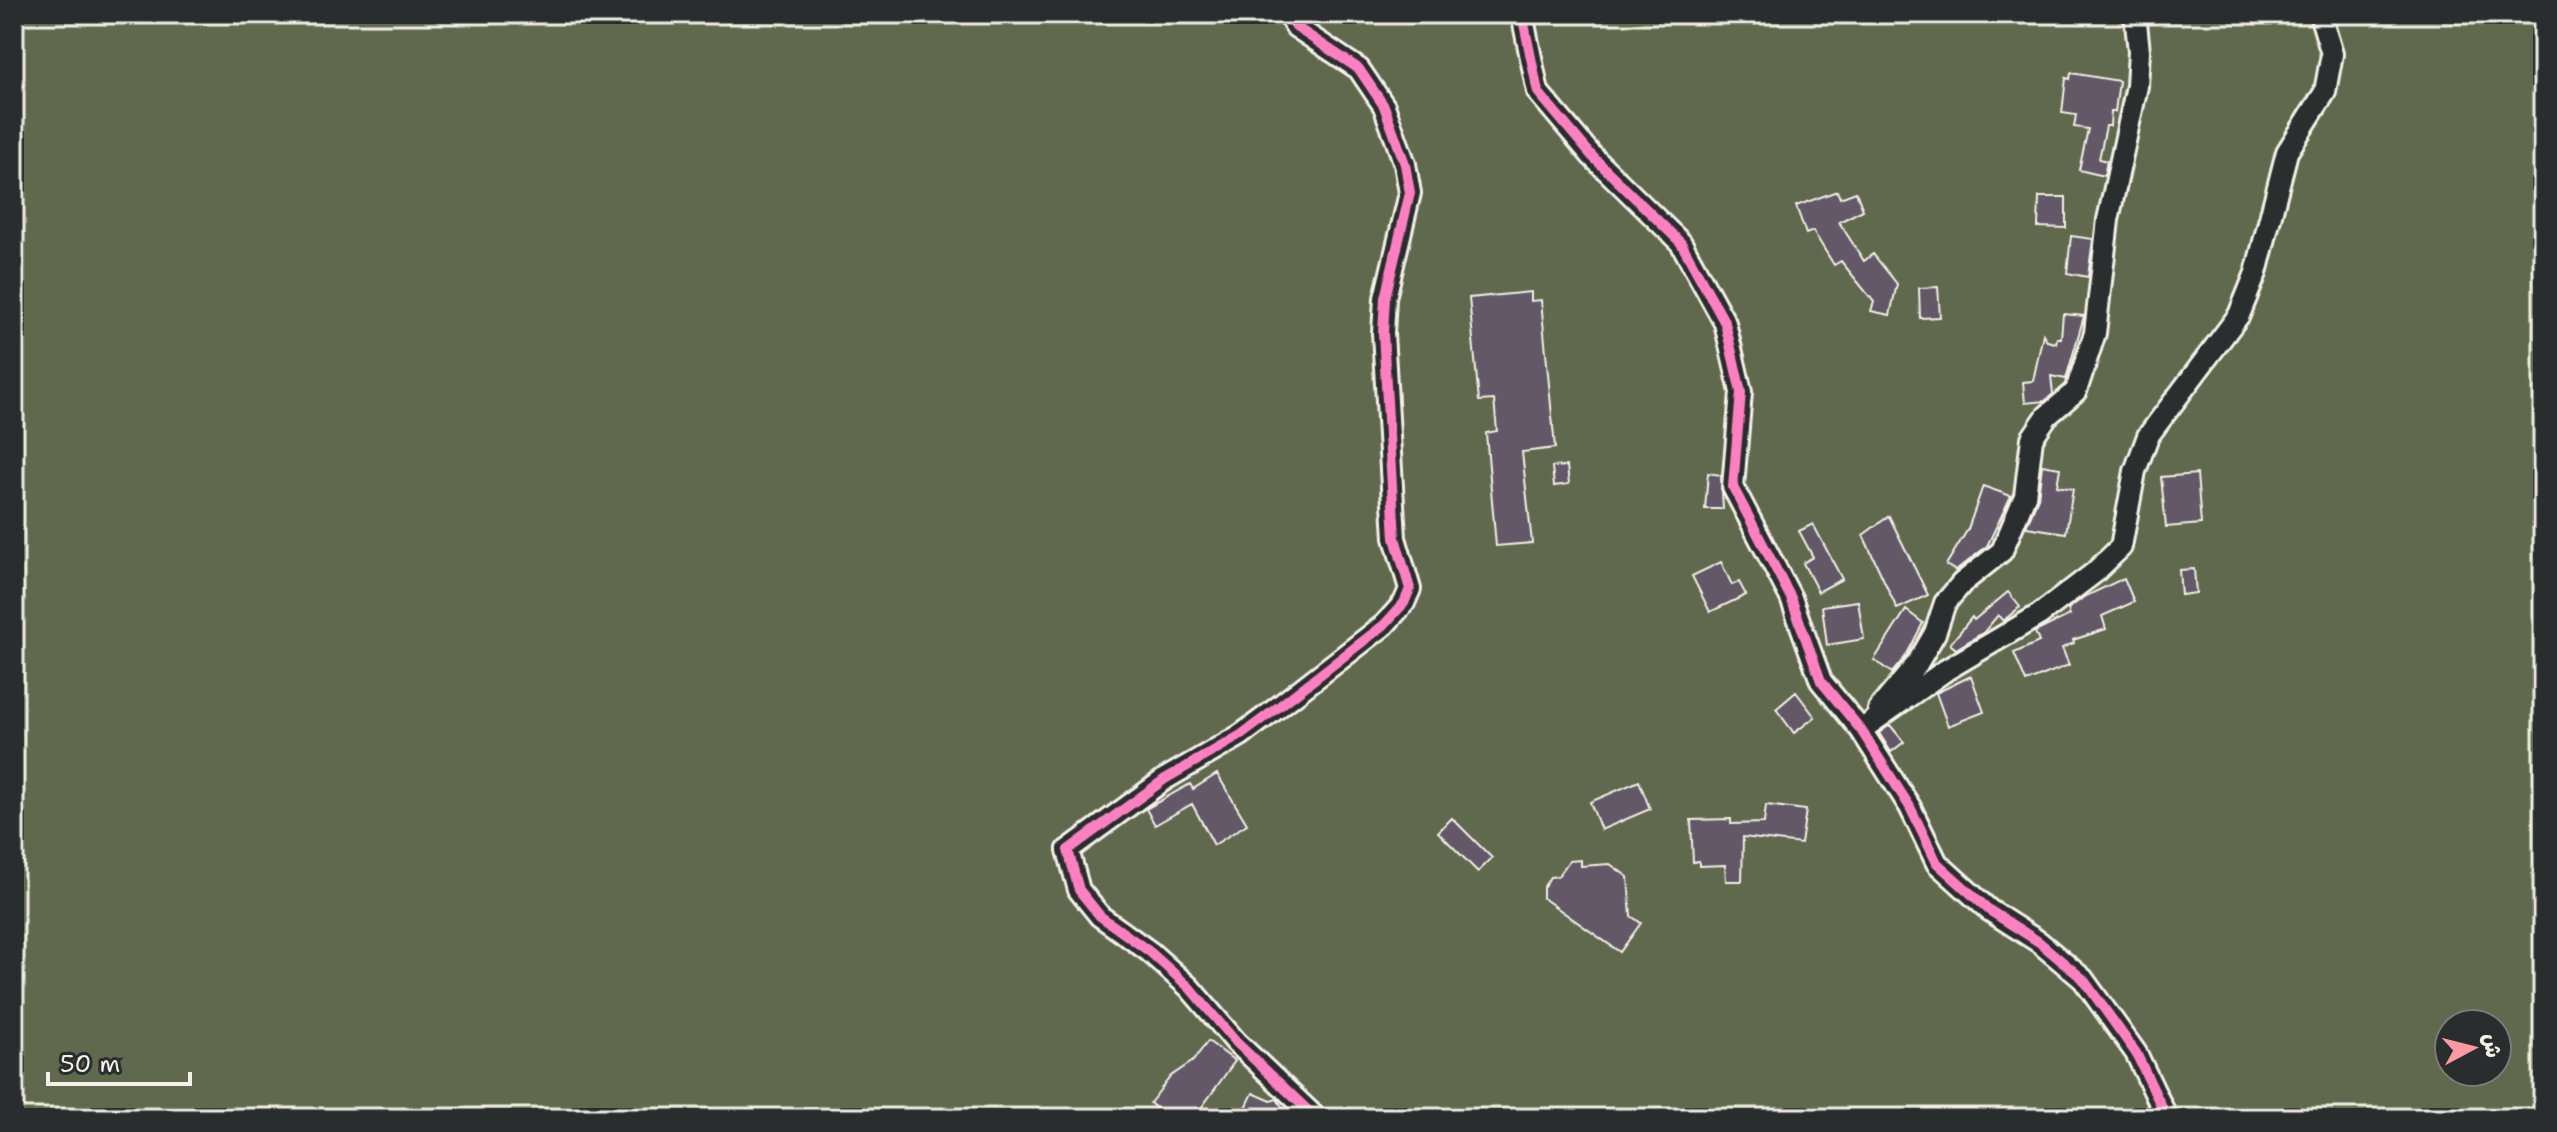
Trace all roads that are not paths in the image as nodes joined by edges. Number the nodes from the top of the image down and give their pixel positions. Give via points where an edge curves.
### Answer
1 (1288, 14) edge
2 (1522, 14) edge
3 (2135, 14) edge
4 (2320, 14) edge
5 (1861, 730) junction
6 (1316, 1118) edge
7 (2167, 1118) edge

1 - 6 street via 1296,27 1359,69 1384,106 1405,164 1410,193 1385,298 1383,333 1395,538 1410,589 1384,625 1268,715 1165,779 1068,850 1079,890 1100,916 1189,987 1236,1042
2 - 5 street via 1538,92 1592,156 1681,243 1725,323 1741,392 1733,487 1791,598 1821,681
3 - 5 street via 2137,86 2108,220 2095,333 2076,391 2047,416 2032,438 2025,496 2002,551 1945,603 1917,664
4 - 5 street via 2332,54 2325,92 2287,152 2256,273 2239,315 2148,436 2135,471 2121,547 2039,615 1946,670
5 - 7 street via 1910,807 1937,863 1989,910 2083,979 2136,1053

